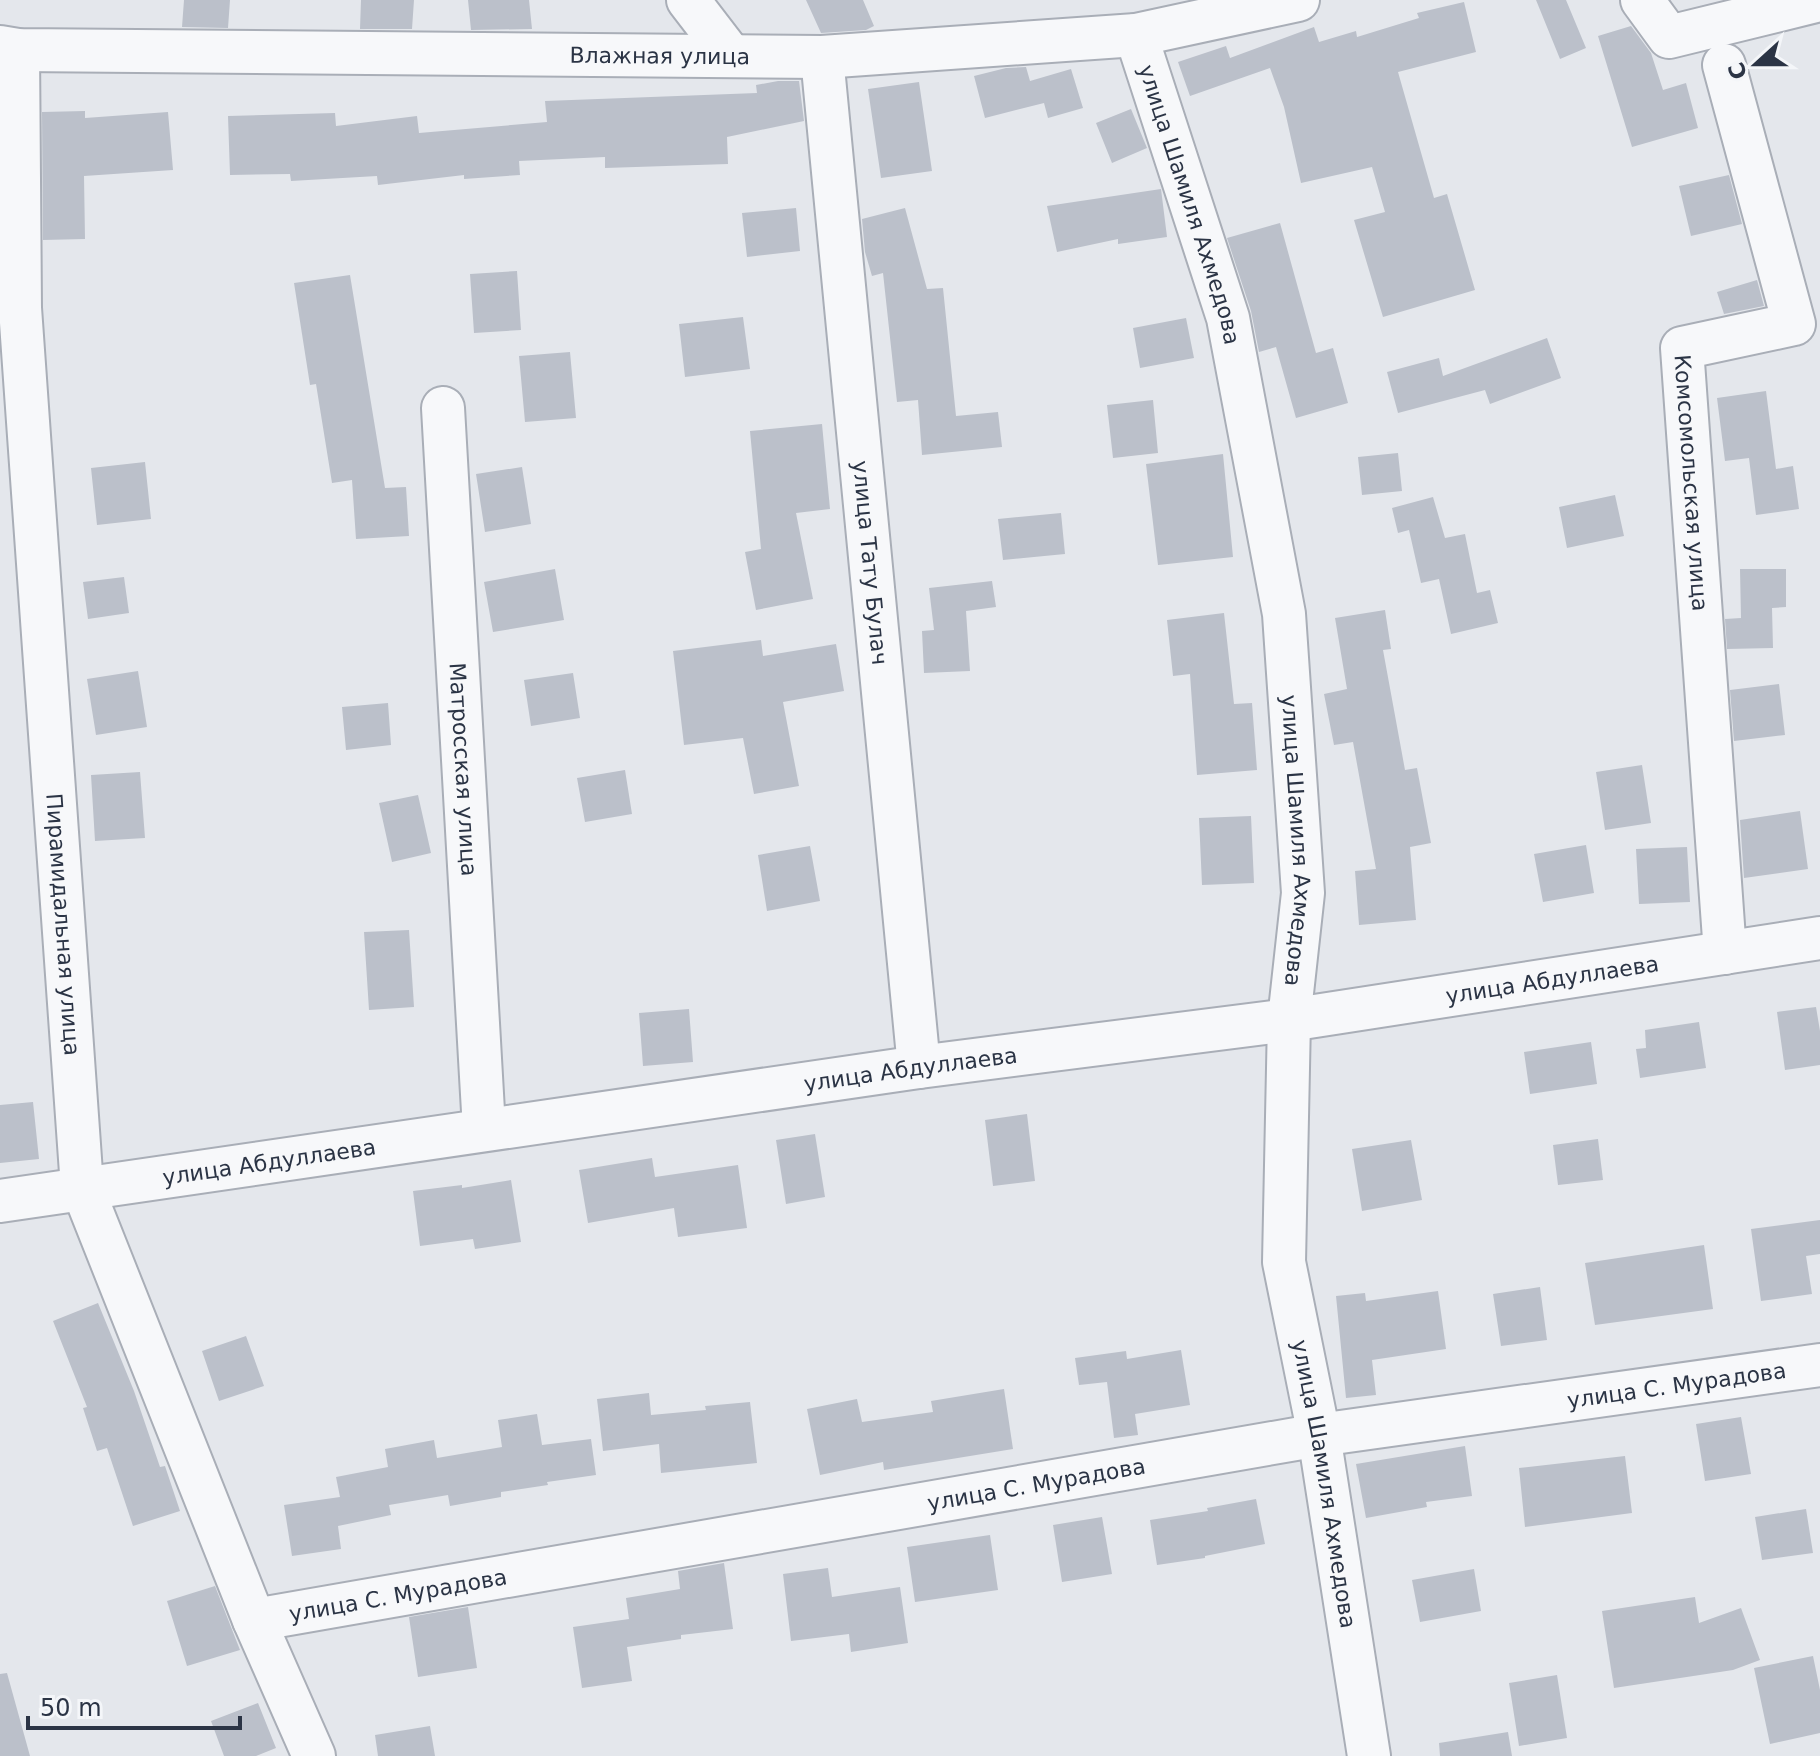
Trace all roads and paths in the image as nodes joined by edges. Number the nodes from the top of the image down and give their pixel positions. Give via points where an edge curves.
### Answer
1 (688, 0) edge
2 (1298, 0) edge
3 (1642, 0) edge
4 (1820, 0) edge
5 (1136, 35) junction
6 (9, 49) edge
7 (731, 56) junction
8 (822, 57) junction
9 (1724, 65) dead end
10 (10, 306) edge
11 (443, 408) dead end
12 (1820, 938) edge
13 (1725, 953) junction
14 (1289, 1020) junction
15 (919, 1067) junction
16 (484, 1129) junction
17 (82, 1187) junction
18 (0, 1201) edge
19 (1820, 1365) edge
20 (1319, 1435) junction
21 (254, 1620) junction
22 (314, 1756) edge
23 (1369, 1756) edge

1 - 7 street
2 - 5 street, Влажная улица
3 - 4 street via 1669,37
5 - 8 street, Влажная улица
5 - 14 street, улица Шамиля Ахмедова via 1228,318 1284,614 1303,893
6 - 7 street, Влажная улица
6 - 10 street, Пирамидальная улица
7 - 8 street, Влажная улица
8 - 15 street, улица Тату Булач
9 - 13 street, Комсомольская улица via 1794,324 1682,348
10 - 17 street, Пирамидальная улица
11 - 16 street, Матросская улица
12 - 13 street, улица Абдуллаева
13 - 14 street, улица Абдуллаева
14 - 15 street, улица Абдуллаева
14 - 20 street, улица Шамиля Ахмедова via 1284,1262
15 - 16 street, улица Абдуллаева
16 - 17 street, улица Абдуллаева
17 - 18 street, улица Абдуллаева
17 - 21 street, Пирамидальная улица
19 - 20 street, улица С. Мурадова
20 - 21 street, улица С. Мурадова
20 - 23 street, улица Шамиля Ахмедова
21 - 22 street, Пирамидальная улица

